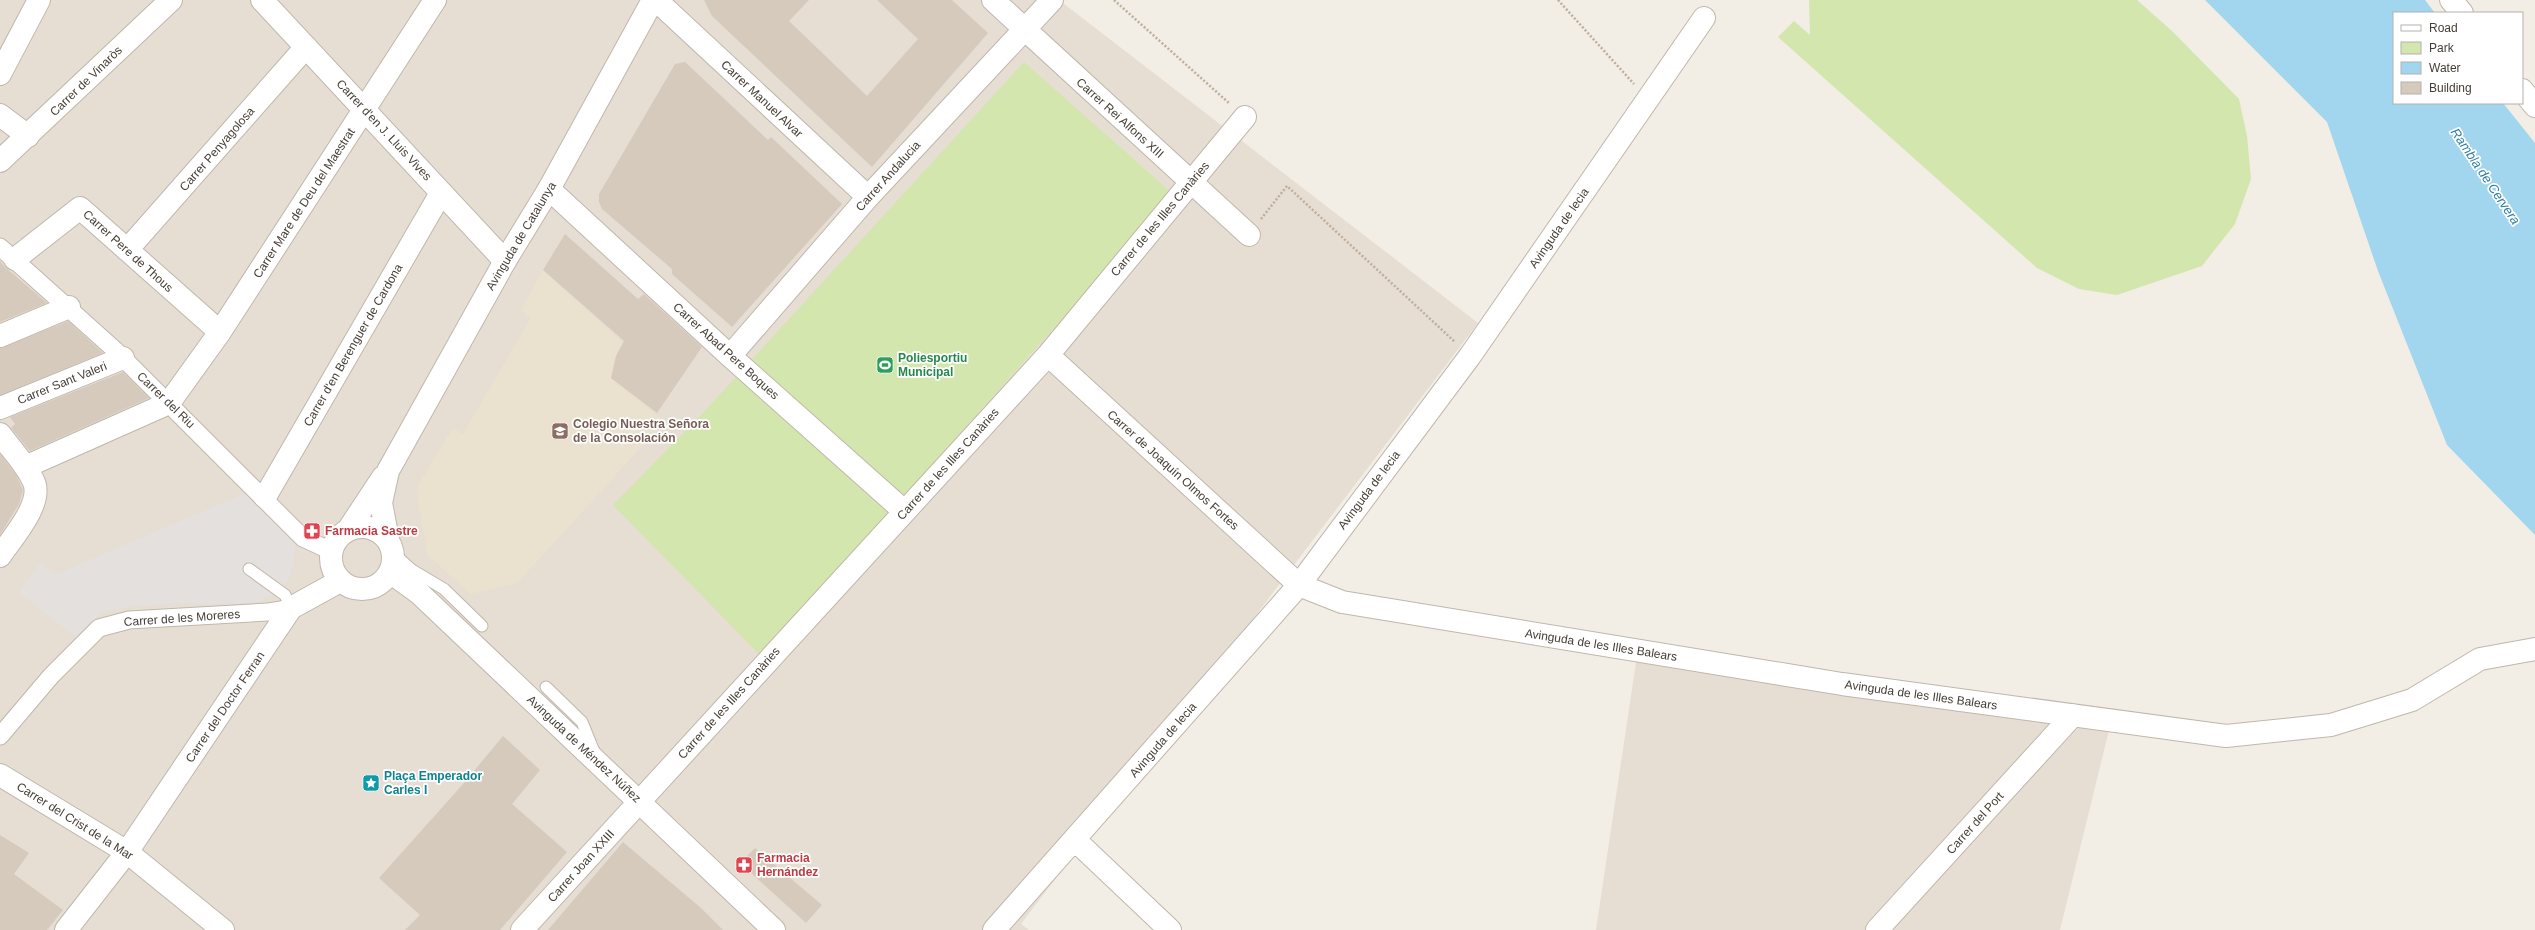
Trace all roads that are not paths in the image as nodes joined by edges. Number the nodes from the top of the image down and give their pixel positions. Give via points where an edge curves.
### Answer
1 (39, 0) edge
2 (171, 0) edge
3 (262, 0) edge
4 (435, 0) edge
5 (655, 0) edge
6 (993, 0) edge
7 (1052, 0) edge
8 (2451, 0) edge
9 (2461, 12) edge
10 (1704, 18) dead end
11 (1023, 29) junction
12 (306, 47) junction
13 (0, 74) edge
14 (2523, 91) edge
15 (2535, 106) edge
16 (364, 110) junction
17 (0, 115) edge
18 (1245, 117) road end
19 (28, 136) junction
20 (0, 161) edge
21 (1191, 182) junction
22 (550, 189) junction
23 (441, 193) junction
24 (868, 198) junction
25 (1249, 235) road end
26 (127, 250) junction
27 (7, 253) edge
28 (505, 261) junction
29 (69, 307) junction
30 (220, 332) junction
31 (0, 336) edge
32 (1048, 355) junction
33 (730, 356) junction
34 (123, 358) junction
35 (170, 403) junction
36 (0, 408) edge
37 (0, 434) edge
38 (25, 468) junction
39 (388, 471) junction
40 (265, 498) junction
41 (904, 511) junction
42 (348, 530) junction
43 (331, 551) junction
44 (390, 555) junction
45 (0, 556) edge
46 (249, 569) dead end
47 (340, 581) junction
48 (1299, 584) junction
49 (288, 601) junction
50 (482, 626) dead end
51 (2535, 649) edge
52 (546, 687) dead end
53 (2073, 715) junction
54 (0, 736) edge
55 (597, 761) junction
56 (0, 775) edge
57 (639, 801) junction
58 (1075, 840) junction
59 (127, 852) junction
60 (66, 930) edge
61 (224, 930) edge
62 (522, 930) edge
63 (774, 930) edge
64 (994, 930) edge
65 (1170, 930) edge
66 (1877, 930) edge

1 - 13 street
2 - 19 street, Carrer de Vinaròs
3 - 12 street, Carrer d'en J. Lluis Vives
4 - 16 street, Carrer Mare de Deu del Maestrat
5 - 22 street, Avinguda de Catalunya
5 - 24 street, Carrer Manuel Alvar
6 - 11 street, Carrer Rei Alfons XIII
7 - 11 street, Carrer Andalucia
8 - 9 street
10 - 48 street, Avinguda de lecia via 1470,356
11 - 21 street, Carrer Rei Alfons XIII
11 - 24 street, Carrer Andalucia
12 - 16 street, Carrer d'en J. Lluis Vives
12 - 26 street, Carrer Penyagolosa
14 - 15 street
16 - 23 street, Carrer d'en J. Lluis Vives
16 - 30 street, Carrer Mare de Deu del Maestrat
17 - 19 street
18 - 21 street, Carrer de les Illes Canàries
19 - 20 street, Carrer de Vinaròs
21 - 25 street, Carrer Rei Alfons XIII
21 - 32 street, Carrer de les Illes Canàries
22 - 28 street, Avinguda de Catalunya
22 - 33 street, Carrer Abad Pere Boques
23 - 28 street, Carrer d'en J. Lluis Vives
23 - 40 street, Carrer d'en Berenguer de Cardona
24 - 33 street, Carrer Andalucia
26 - 27 street, Carrer Pere de Thous via 80,208
26 - 30 street, Carrer Pere de Thous
27 - 29 street, Carrer del Riu
28 - 39 street, Avinguda de Catalunya
29 - 31 street
29 - 34 street, Carrer del Riu
30 - 35 street, Carrer Mare de Deu del Maestrat
32 - 41 street, Carrer de les Illes Canàries
32 - 48 street, Carrer de Joaquín Olmos Fortes
33 - 41 street, Carrer Abad Pere Boques
34 - 35 street, Carrer del Riu
34 - 36 street, Carrer Sant Valeri
35 - 38 street
35 - 40 street, Carrer del Riu
37 - 38 street
38 - 45 street via 34,481 36,496 33,508
39 - 42 street, Avinguda de Catalunya
39 - 44 street, Avinguda de Catalunya via 381,503
40 - 43 street, Carrer del Riu via 303,538
41 - 57 street, Carrer de les Illes Canàries
42 - 43 street via 335,541
42 - 44 street via 368,527 377,530
43 - 47 street via 331,566
44 - 47 street via 381,583 368,589 354,588
44 - 50 lane via 444,590
44 - 55 street, Avinguda de Méndez Núñez via 420,593
46 - 49 lane
47 - 49 street, Carrer del Doctor Ferran
48 - 53 street, Avinguda de les Illes Balears via 1342,602 1842,684
48 - 58 street, Avinguda de lecia
49 - 54 street, Carrer de les Moreres via 268,612 129,620 99,628 51,676
49 - 59 street, Carrer del Doctor Ferran
51 - 53 street, Avinguda de les Illes Balears via 2480,659 2412,700 2331,725 2226,736
52 - 55 lane via 582,722
53 - 66 street, Carrer del Port
55 - 57 street, Avinguda de Méndez Núñez
56 - 59 street, Carrer del Crist de la Mar
57 - 62 street, Carrer Joan XXIII
57 - 63 street, Avinguda de Méndez Núñez
58 - 64 street, Avinguda de lecia
58 - 65 street
59 - 60 street, Carrer del Doctor Ferran
59 - 61 street, Carrer del Crist de la Mar

